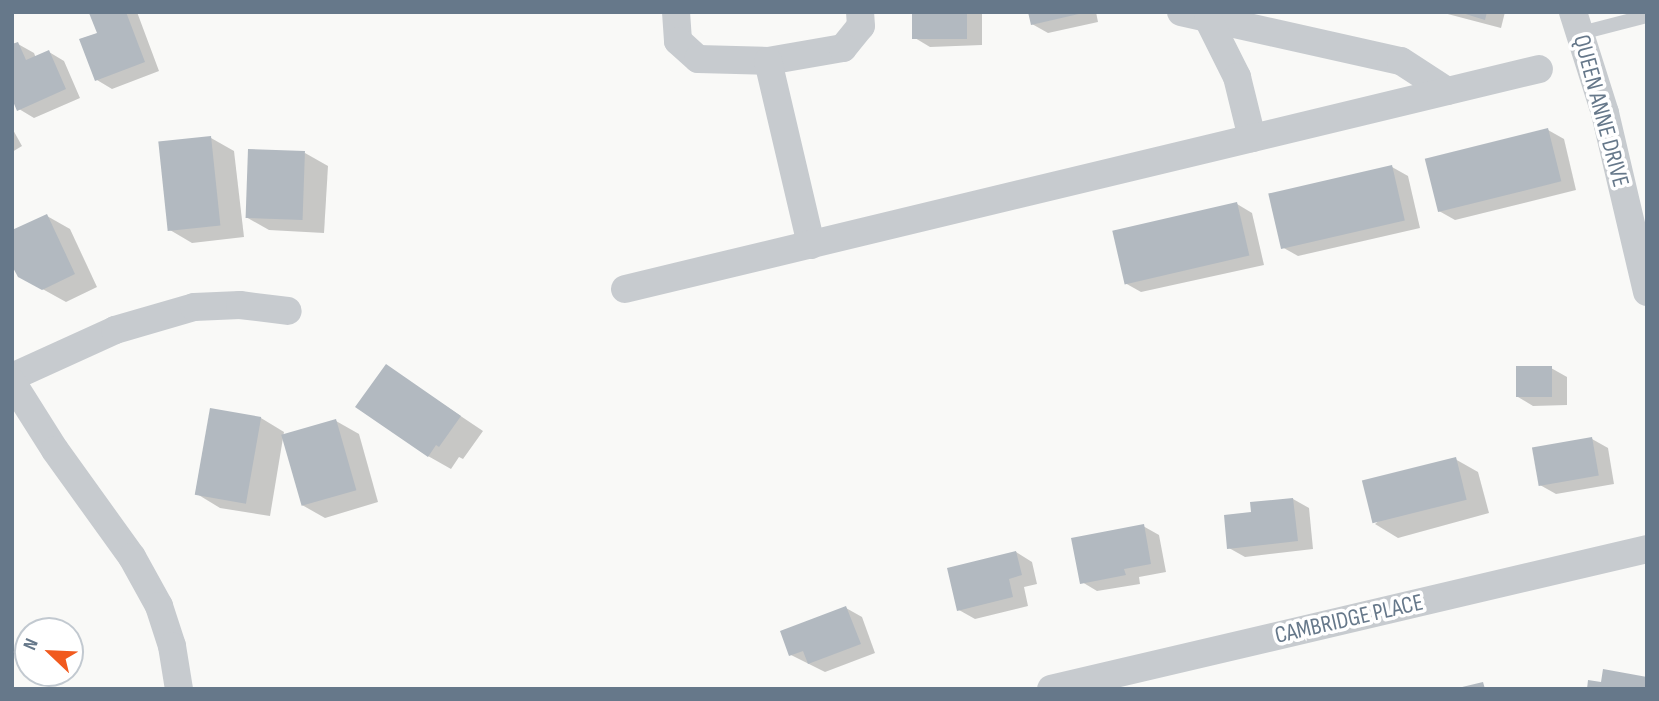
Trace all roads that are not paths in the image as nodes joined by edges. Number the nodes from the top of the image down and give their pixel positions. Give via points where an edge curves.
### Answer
1 (677, 12) edge
2 (860, 12) edge
3 (1194, 15) edge
4 (1647, 16) edge
5 (1577, 23) edge
6 (768, 61) junction
7 (1539, 69) dead end
8 (1447, 92) junction
9 (1252, 138) junction
10 (811, 245) junction
11 (625, 289) dead end
12 (1647, 292) edge
13 (288, 311) dead end
14 (12, 380) edge
15 (1647, 549) edge
16 (179, 689) edge
17 (1051, 689) edge

1 - 6 street via 678,41 698,59
2 - 6 street via 861,26 843,48
3 - 8 street via 1402,61
3 - 9 street via 1237,77
4 - 5 lane
5 - 12 street, QUEEN ANNE DRIVE via 1605,113
6 - 10 street
7 - 8 street
8 - 9 street
9 - 10 street
10 - 11 street
13 - 14 street via 240,304 194,307 115,330
14 - 16 street via 55,450 132,557 159,606
15 - 17 street, CAMBRIDGE PLACE

